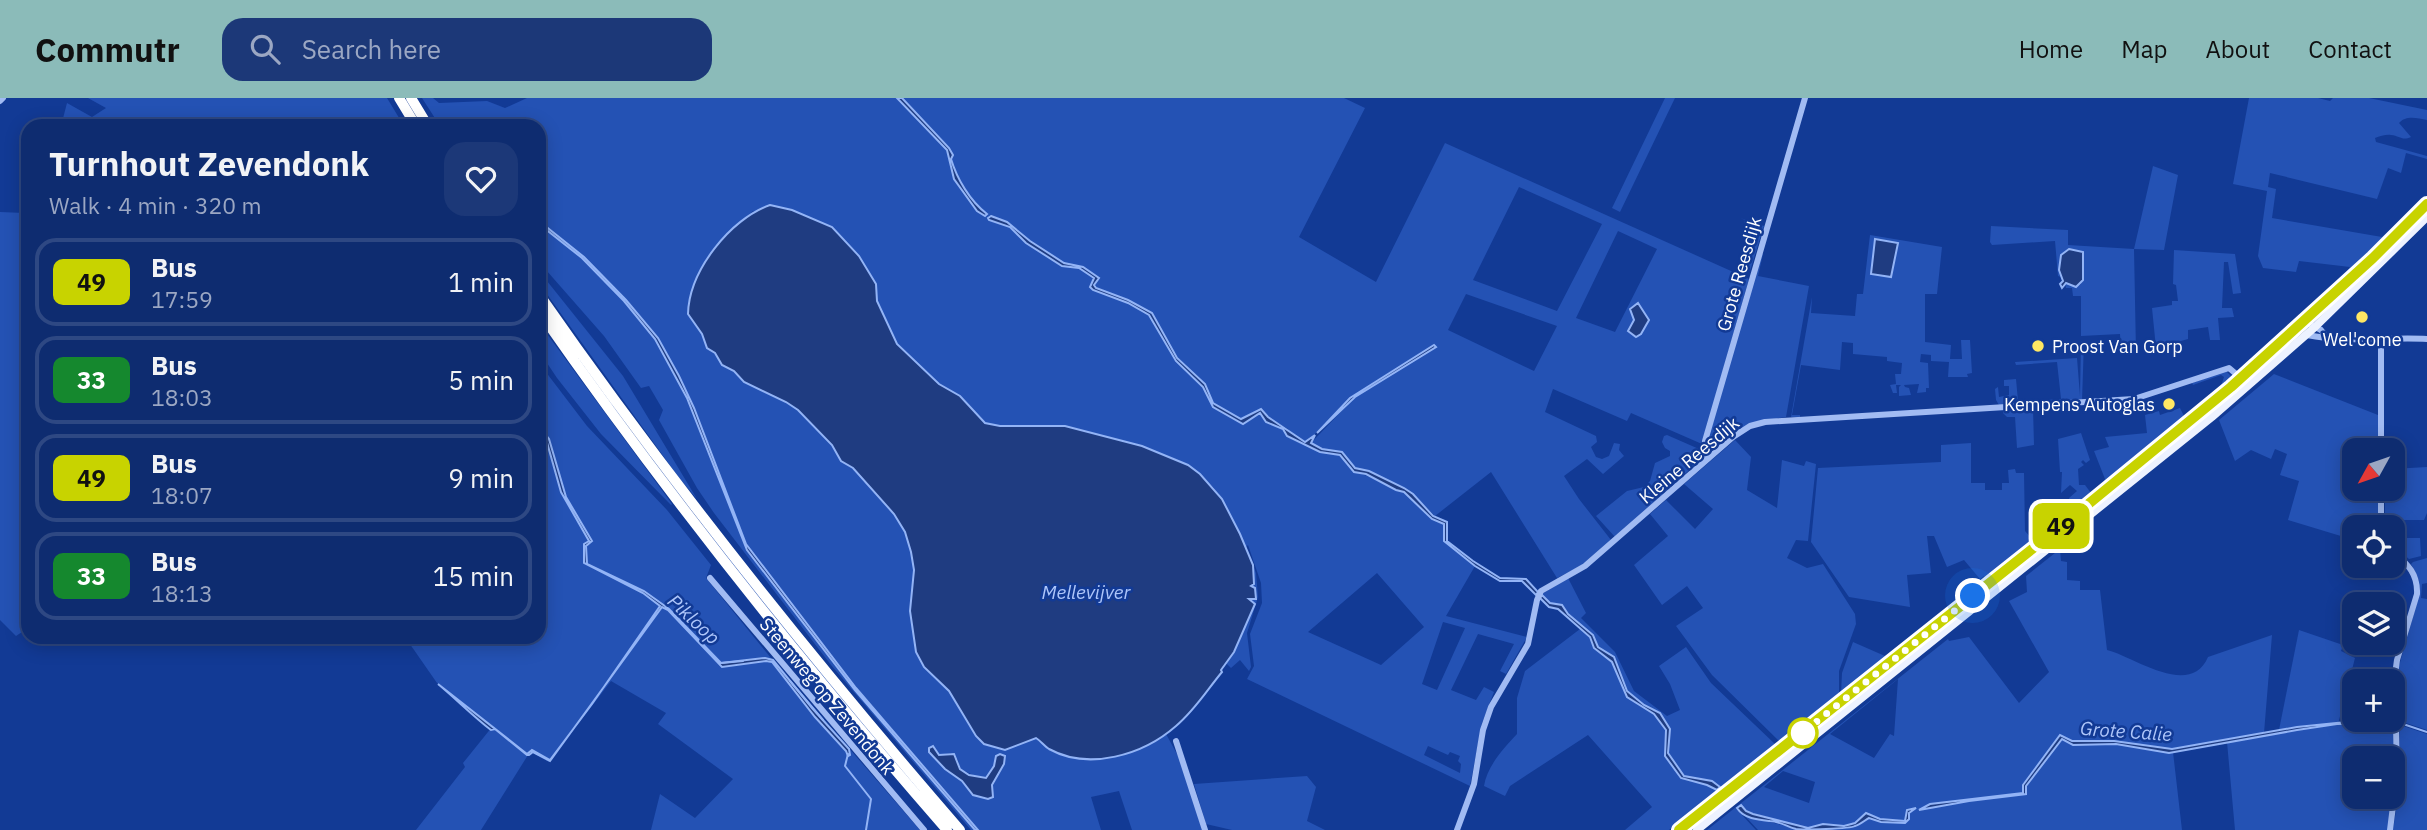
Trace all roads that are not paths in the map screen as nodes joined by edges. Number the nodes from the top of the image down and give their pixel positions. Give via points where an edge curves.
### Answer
1 (399, 98) edge
2 (411, 98) edge
3 (1805, 98) edge
4 (412, 119) edge
5 (424, 119) edge
6 (2427, 204) edge
7 (2427, 217) edge
8 (546, 304) edge
9 (546, 321) edge
10 (2304, 321) junction
11 (2315, 327) junction
12 (2307, 335) junction
13 (2427, 339) edge
14 (2329, 340) junction
15 (2381, 340) junction
16 (2241, 378) junction
17 (2248, 386) junction
18 (2381, 438) edge
19 (1706, 459) junction
20 (2041, 548) junction
21 (2405, 562) edge
22 (710, 579) dead end
23 (1176, 741) dead end
24 (1786, 752) junction
25 (924, 830) edge
26 (947, 830) edge
27 (960, 830) edge
28 (1205, 830) edge
29 (1457, 830) edge
30 (1679, 830) edge
31 (1697, 830) edge
32 (2390, 830) edge

1 - 4 highway
2 - 5 highway
3 - 19 street, Grote Reesdijk via 1705,441
6 - 10 main road
7 - 11 main road
8 - 27 highway via 739,565
9 - 26 highway via 716,552
10 - 11 street
10 - 16 main road
11 - 12 main road
11 - 14 street
12 - 14 street
12 - 17 main road
13 - 15 street
14 - 15 street
15 - 18 street
16 - 17 street
16 - 19 street, Kleine Reesdijk via 2227,368 2134,400 1765,422 1746,428
16 - 20 main road
17 - 20 main road
19 - 29 street, Kleine Reesdijk via 1585,566 1539,593 1528,644 1490,707 1474,784
20 - 24 main road
21 - 32 street via 2418,584 2395,675 2397,774
22 - 25 street, Steenweg op Zevendonk
23 - 28 street
24 - 30 main road
24 - 31 main road

